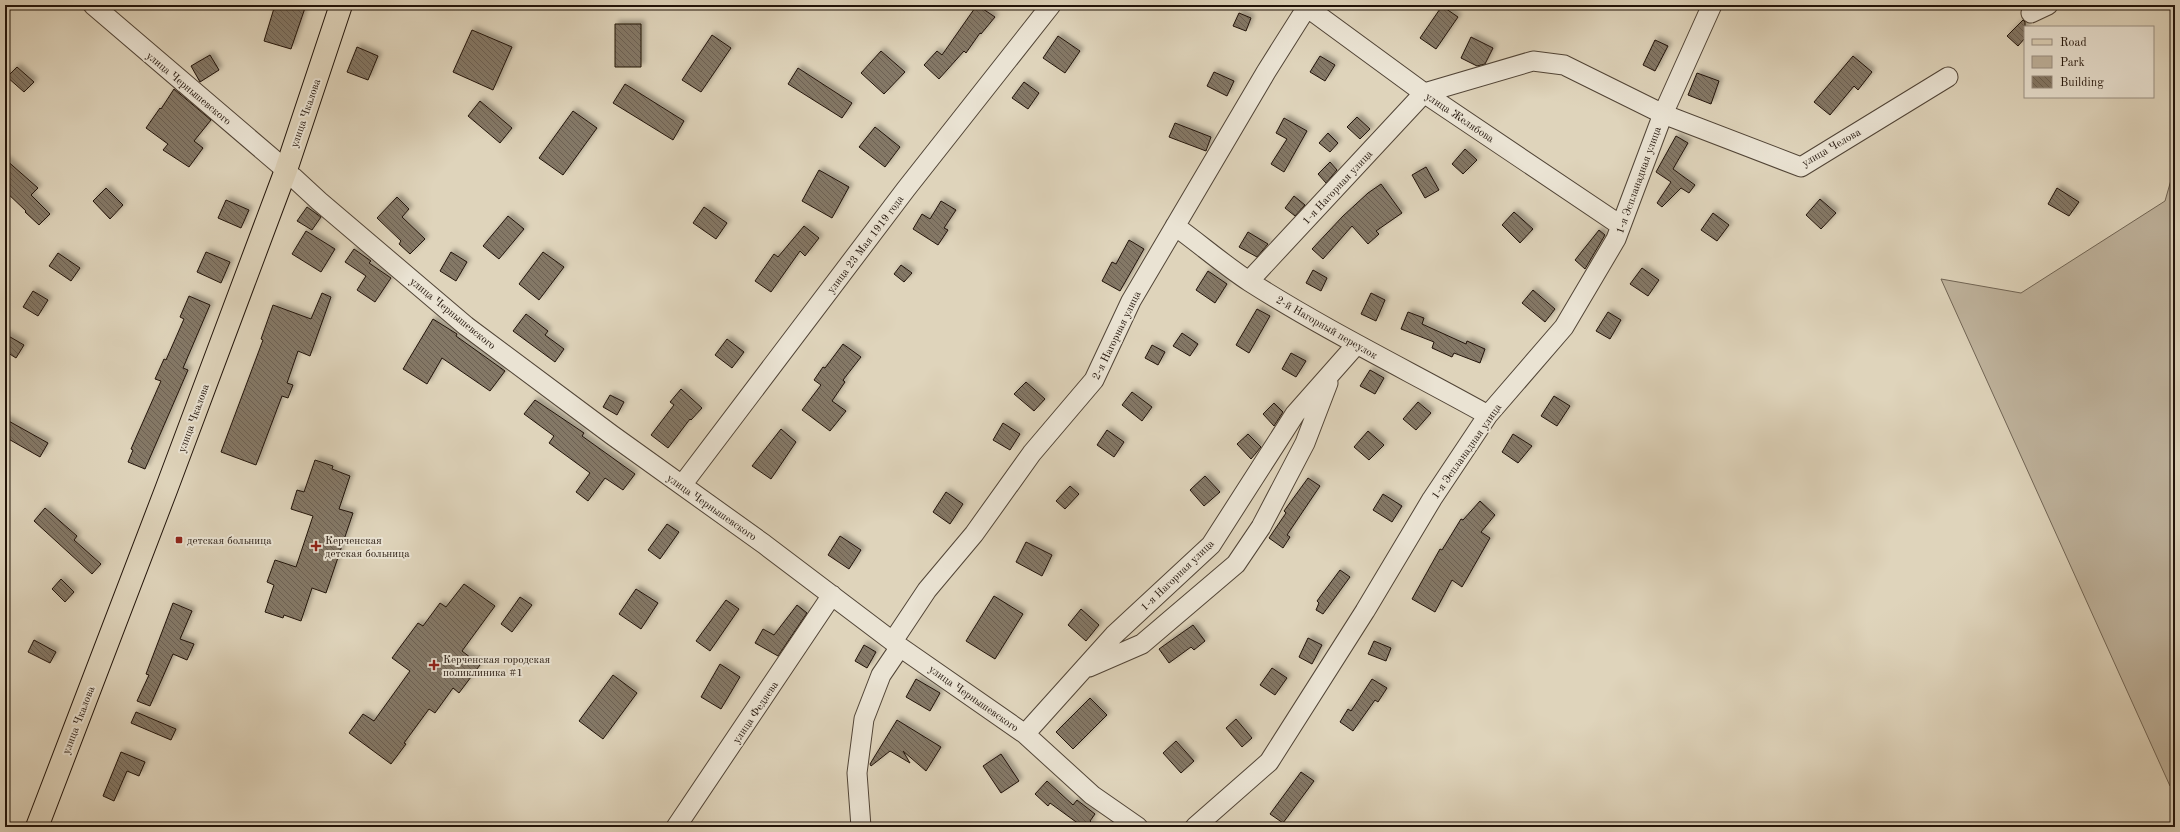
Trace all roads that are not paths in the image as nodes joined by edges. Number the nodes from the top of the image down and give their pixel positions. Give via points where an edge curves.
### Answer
1 (93, 5) edge
2 (341, 5) edge
3 (352, 5) edge
4 (1051, 5) edge
5 (2048, 5) edge
6 (1306, 6) edge
7 (1709, 6) edge
8 (2031, 13) dead end
9 (1948, 77) dead end
10 (1424, 93) junction
11 (1663, 114) junction
12 (290, 173) junction
13 (1620, 225) junction
14 (1175, 226) junction
15 (1249, 281) junction
16 (1356, 345) junction
17 (1333, 371) junction
18 (1488, 415) junction
19 (682, 486) junction
20 (146, 553) junction
21 (832, 596) junction
22 (896, 644) junction
23 (1084, 669) junction
24 (1025, 734) junction
25 (37, 827) edge
26 (47, 827) edge
27 (676, 827) edge
28 (861, 827) edge
29 (1138, 827) edge
30 (1195, 827) edge

1 - 12 street, улица Чернышевского
2 - 12 main road, улица Чкалова
3 - 12 main road, улица Чкалова
4 - 19 street, улица 23 Мая 1919 года via 906,189
5 - 8 street
6 - 10 street, улица Желябова
6 - 14 street, 2-я Нагорная улица
7 - 11 street, 1-я Эспланадная улица
9 - 11 street, улица Челова via 1801,167
10 - 11 street via 1533,61 1564,64
10 - 13 street, улица Желябова
10 - 15 street, 1-я Нагорная улица
11 - 13 street, 1-я Эспланадная улица
12 - 19 street, улица Чернышевского via 319,201 466,326
12 - 20 main road, улица Чкалова
13 - 18 street, 1-я Эспланадная улица via 1616,239 1564,327
14 - 15 street, 2-й Нагорный переулок
14 - 22 street, 2-я Нагорная улица via 1131,301 1094,380 1032,453 974,534 927,590
15 - 16 street, 2-й Нагорный переулок
16 - 17 street, 1-я Нагорная улица
16 - 18 street, 2-й Нагорный переулок
17 - 23 street, 1-я Нагорная улица via 1295,414 1211,545 1114,635
17 - 23 street via 1305,443 1261,527 1236,564 1142,644
18 - 30 street, 1-я Эспланадная улица via 1432,499 1365,611 1268,762
19 - 21 street, улица Чернышевского
20 - 25 main road, улица Чкалова
20 - 26 main road, улица Чкалова
21 - 22 street, улица Чернышевского
21 - 27 street, улица Федяева
22 - 24 street, улица Чернышевского
22 - 28 street, 2-я Нагорная улица via 864,719 858,773
23 - 24 street, 1-я Нагорная улица
24 - 29 street, улица Чернышевского via 1092,795

